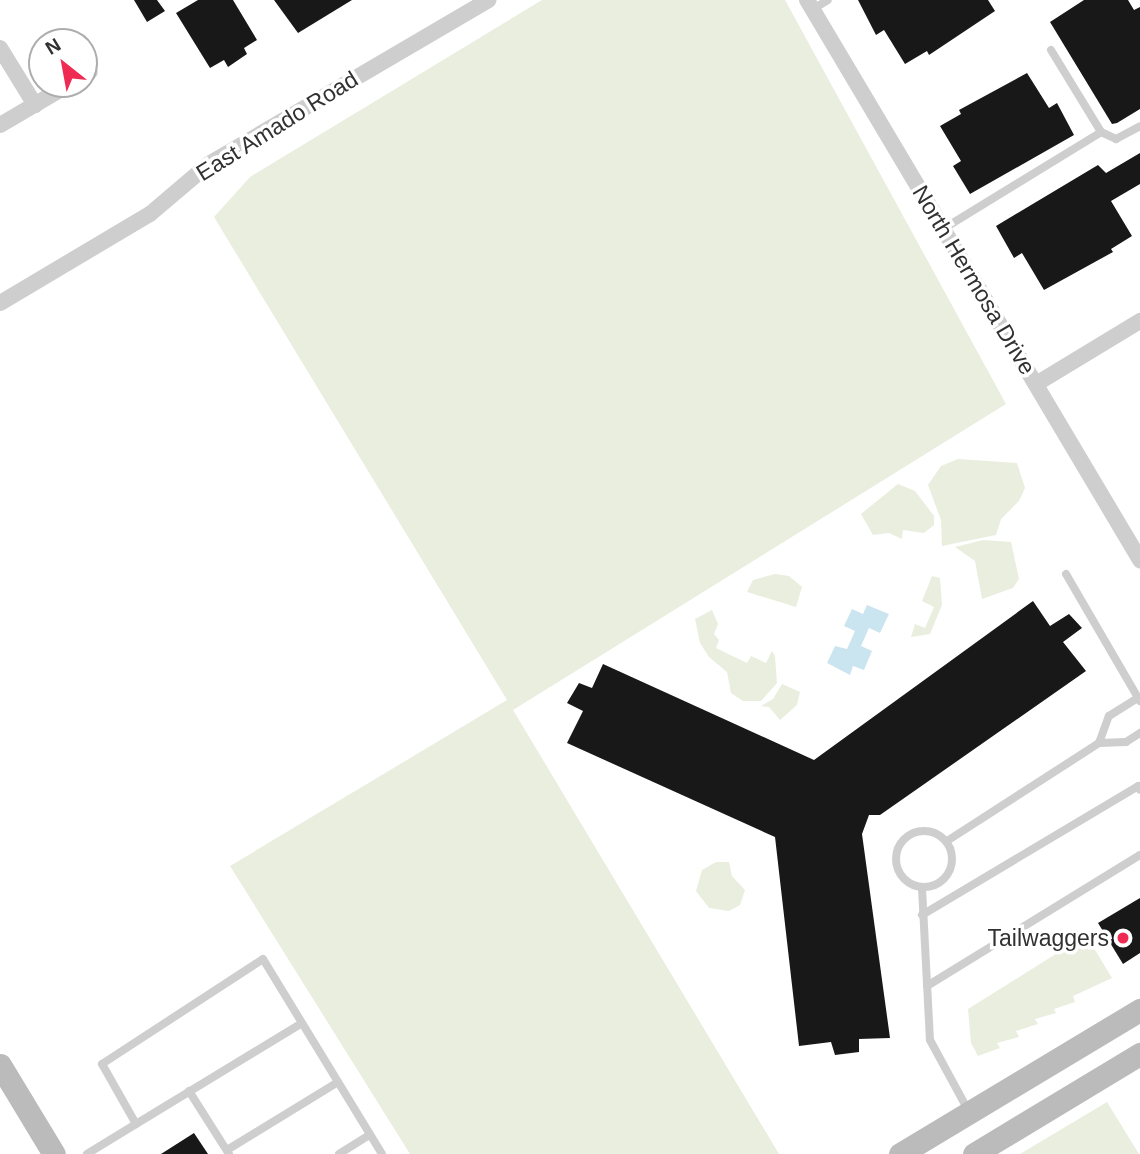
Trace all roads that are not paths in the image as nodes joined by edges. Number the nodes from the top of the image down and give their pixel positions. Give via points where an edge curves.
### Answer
1 (488, 0) edge
2 (828, 0) edge
3 (810, 5) edge
4 (0, 48) edge
5 (1051, 50) dead end
6 (47, 98) edge
7 (35, 105) junction
8 (0, 125) edge
9 (1140, 126) edge
10 (1101, 132) junction
11 (943, 229) junction
12 (0, 303) edge
13 (1140, 321) edge
14 (1036, 384) junction
15 (1140, 560) edge
16 (1066, 574) dead end
17 (1139, 699) edge
18 (1140, 733) edge
19 (1099, 743) junction
20 (1140, 790) edge
21 (947, 841) junction
22 (1140, 855) edge
23 (922, 888) junction
24 (922, 915) junction
25 (927, 986) junction
26 (1140, 1010) edge
27 (302, 1023) junction
28 (1140, 1054) edge
29 (0, 1065) edge
30 (338, 1082) junction
31 (189, 1091) junction
32 (969, 1112) junction
33 (136, 1124) junction
34 (370, 1135) junction
35 (228, 1152) edge
36 (54, 1154) edge
37 (87, 1154) edge
38 (339, 1154) edge
39 (382, 1154) edge
40 (900, 1154) edge
41 (974, 1154) edge

1 - 12 street, East Amado Road via 209,164 150,214
2 - 3 lane
3 - 11 street, North Hermosa Drive
4 - 7 street
5 - 10 lane
6 - 7 street
7 - 8 street
9 - 10 lane via 1116,139
10 - 11 lane
11 - 14 street, North Hermosa Drive
13 - 14 street
14 - 15 street, North Hermosa Drive
16 - 17 lane
17 - 19 lane via 1109,716
18 - 19 lane via 1126,742
19 - 21 lane
20 - 24 lane via 1138,786
21 - 23 lane via 951,868 940,883
21 - 23 lane via 921,830 899,846 900,873
22 - 25 lane
23 - 24 lane
24 - 25 lane
25 - 32 lane via 930,1040
26 - 32 main road
27 - 30 lane
27 - 31 lane
27 - 33 lane via 262,959 102,1065
28 - 41 main road
29 - 36 main road
30 - 34 lane
30 - 35 lane
31 - 33 lane
31 - 35 lane
32 - 40 main road
33 - 37 lane
34 - 38 lane
34 - 39 lane

